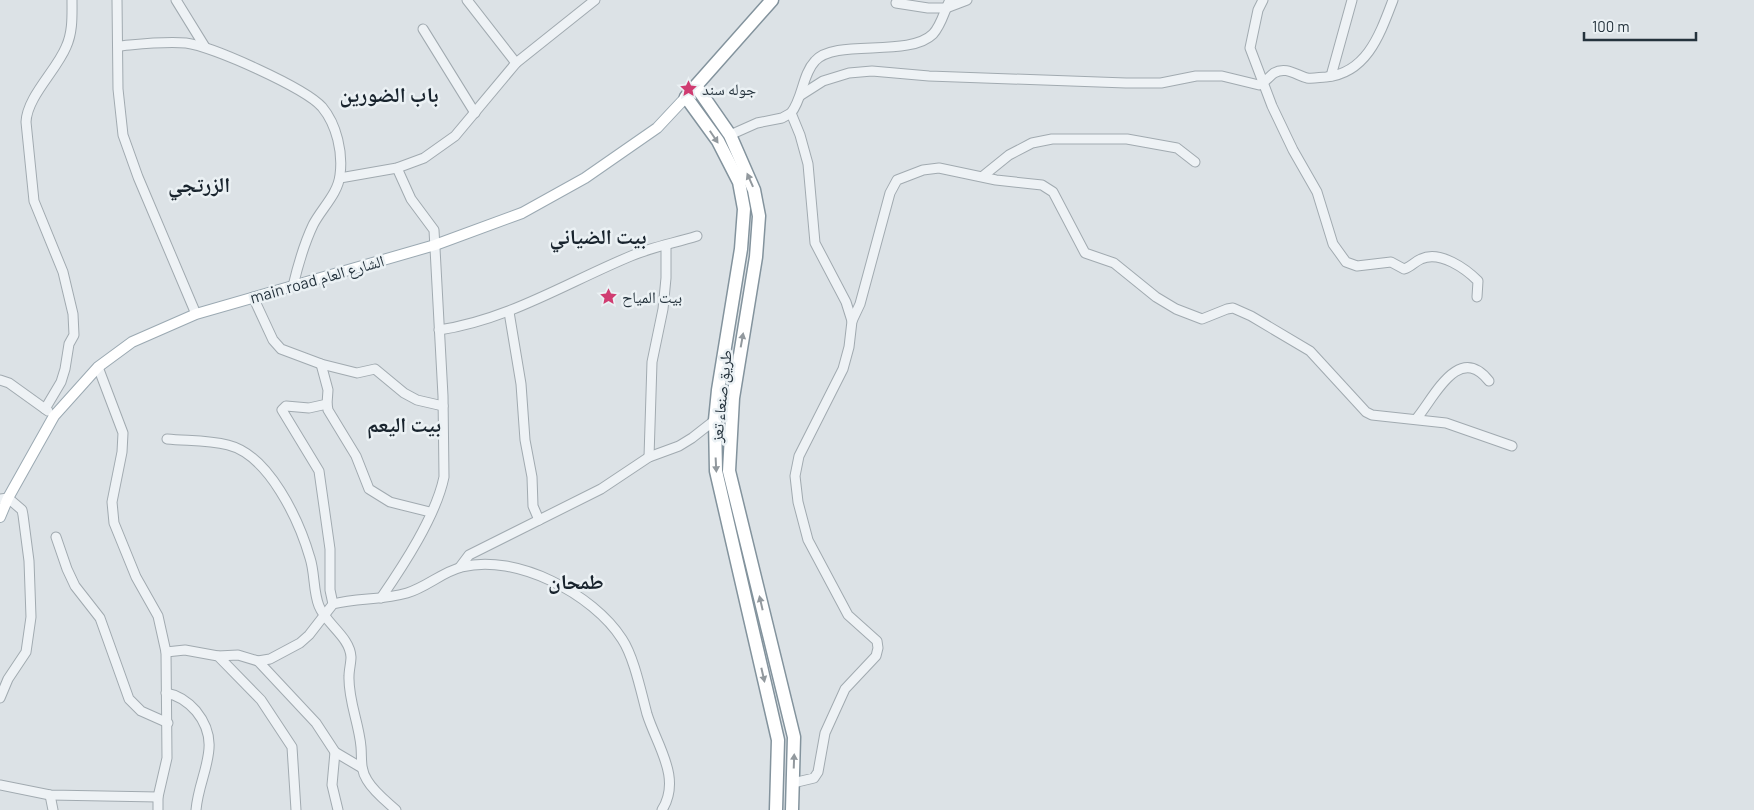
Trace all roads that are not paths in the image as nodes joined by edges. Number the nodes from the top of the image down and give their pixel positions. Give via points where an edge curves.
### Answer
1 (72, 0) edge
2 (117, 0) edge
3 (176, 0) edge
4 (467, 0) edge
5 (595, 0) edge
6 (772, 0) edge
7 (967, 0) edge
8 (1263, 0) edge
9 (1352, 0) edge
10 (1393, 0) edge
11 (896, 3) dead end
12 (948, 4) edge
13 (423, 29) dead end
14 (118, 46) junction
15 (205, 47) junction
16 (516, 63) junction
17 (1331, 76) junction
18 (1264, 83) junction
19 (696, 86) junction
20 (801, 95) junction
21 (686, 97) junction
22 (475, 113) junction
23 (791, 113) junction
24 (730, 135) junction
25 (1195, 162) dead end
26 (397, 168) junction
27 (983, 176) junction
28 (340, 178) junction
29 (697, 236) dead end
30 (435, 244) junction
31 (666, 246) junction
32 (293, 286) junction
33 (1477, 297) dead end
34 (253, 298) junction
35 (509, 312) junction
36 (196, 314) junction
37 (852, 321) junction
38 (439, 330) junction
39 (321, 364) junction
40 (98, 367) junction
41 (0, 380) edge
42 (1489, 381) dead end
43 (327, 404) junction
44 (443, 406) junction
45 (45, 409) junction
46 (54, 416) junction
47 (1417, 418) junction
48 (715, 420) junction
49 (730, 421) junction
50 (167, 439) dead end
51 (1512, 446) dead end
52 (649, 457) junction
53 (4, 499) edge
54 (430, 512) junction
55 (0, 517) edge
56 (539, 520) junction
57 (56, 537) dead end
58 (460, 567) junction
59 (381, 598) junction
60 (332, 604) junction
61 (324, 616) junction
62 (166, 652) junction
63 (218, 656) junction
64 (258, 661) junction
65 (166, 693) junction
66 (0, 698) edge
67 (168, 723) junction
68 (335, 752) junction
69 (362, 768) junction
70 (793, 783) junction
71 (0, 785) edge
72 (50, 795) junction
73 (158, 797) junction
74 (53, 810) edge
75 (158, 810) edge
76 (196, 810) edge
77 (296, 810) edge
78 (338, 810) edge
79 (396, 810) edge
80 (662, 810) edge
81 (776, 810) edge
82 (792, 810) edge

1 - 45 street via 72,24 67,46 26,113 34,201 63,272 73,314 74,335 69,344 65,369
2 - 14 street
3 - 15 street
4 - 16 street
5 - 16 street
6 - 19 highway
7 - 12 street
8 - 18 street via 1250,48
9 - 17 street
10 - 17 street via 1361,63 1349,71
11 - 12 street via 928,8
12 - 20 street via 940,25 924,40 827,54 815,61
13 - 22 street
14 - 15 street via 168,42
14 - 36 street via 123,135
15 - 28 street via 283,83 322,106 338,143
16 - 22 street
17 - 18 street via 1308,78 1284,70 1276,72
18 - 20 street via 1259,85 1222,76 1196,76 1161,83 929,76 872,71 849,73 823,81
18 - 33 street via 1293,150 1317,192 1333,244 1346,262 1357,266 1391,262 1404,269 1426,257 1458,263 1478,281
19 - 21 highway
19 - 24 highway, طريق صنعاء تعز
20 - 23 street
21 - 30 main road, main road الشارع العام via 657,128 585,178 522,213
21 -> 48 highway, طريق صنعاء تعز via 718,142 739,182 744,208 742,249
22 - 26 street via 454,136 424,158
23 - 24 street
23 - 37 street via 808,164 814,242 842,294
49 -> 24 highway, طريق صنعاء تعز via 756,256 759,216 754,190
25 - 27 street via 1177,148 1127,139 1052,139 1032,143 1009,155
26 - 28 street
26 - 30 street via 411,199 434,230
27 - 37 street via 938,168 897,180 890,193 860,304
27 - 47 street via 1042,185 1054,192 1085,253 1114,263 1176,309 1202,319 1233,308 1251,316 1310,350 1366,412 1395,419
28 - 32 street via 304,245
29 - 31 street
30 - 32 main road, main road الشارع العام
30 - 38 street
31 - 35 street via 634,254
31 - 52 street via 663,309 652,362
32 - 34 main road, main road الشارع العام
34 - 36 main road, main road الشارع العام
34 - 39 street via 275,344
35 - 38 street via 465,326
35 - 56 street via 521,384 533,506
36 - 40 main road, main road الشارع العام via 132,342
37 - 70 street via 843,369 798,456 796,485 808,540 848,615 877,642 878,648 876,656 845,689 833,713 825,733 818,772 814,778
38 - 44 street
39 - 43 street via 328,390
39 - 44 street via 357,373 375,368 404,394
40 - 46 main road, main road الشارع العام
40 - 62 street via 123,433 112,502 114,523 136,578 158,616
41 - 45 street
42 - 47 street via 1480,370 1458,370 1447,377
43 - 54 street via 356,456 369,489 390,502
43 - 60 street via 309,408 286,406 282,410 320,471 330,549
44 - 54 street via 444,478
45 - 46 street
46 - 53 main road, main road الشارع العام
47 - 51 street via 1465,428
48 - 49 highway
48 - 52 street via 679,446
48 -> 81 highway, طريق صنعاء تعز via 716,471 778,740
70 -> 49 highway, طريق صنعاء تعز via 794,737 729,471
50 - 61 street via 206,440 230,445 248,454 264,469 301,529
52 - 56 street via 601,489
53 - 55 main road, main road الشارع العام
53 - 66 street via 19,507 23,515 31,617 24,658 8,679
54 - 59 street via 402,568
56 - 58 street via 469,555
57 - 67 street via 75,586 100,618 129,699 141,711
58 - 59 street via 424,587
58 - 80 street via 484,564 510,566 540,576 593,606 608,621 630,655 652,731 671,780 670,794
59 - 60 street
60 - 61 street
61 - 64 street via 316,629 300,643 270,659
61 - 69 street via 350,651 349,676 362,748
62 - 63 street via 185,650
62 - 65 street
63 - 64 street
63 - 77 street via 261,700 292,748
64 - 68 street via 316,723
65 - 67 street
65 - 76 street via 192,706 210,738
67 - 73 street via 167,758
68 - 69 street
68 - 78 street via 332,785
69 - 79 street via 377,793
70 - 82 highway, طريق صنعاء تعز
71 - 72 street
72 - 73 street
72 - 74 street
73 - 75 street

